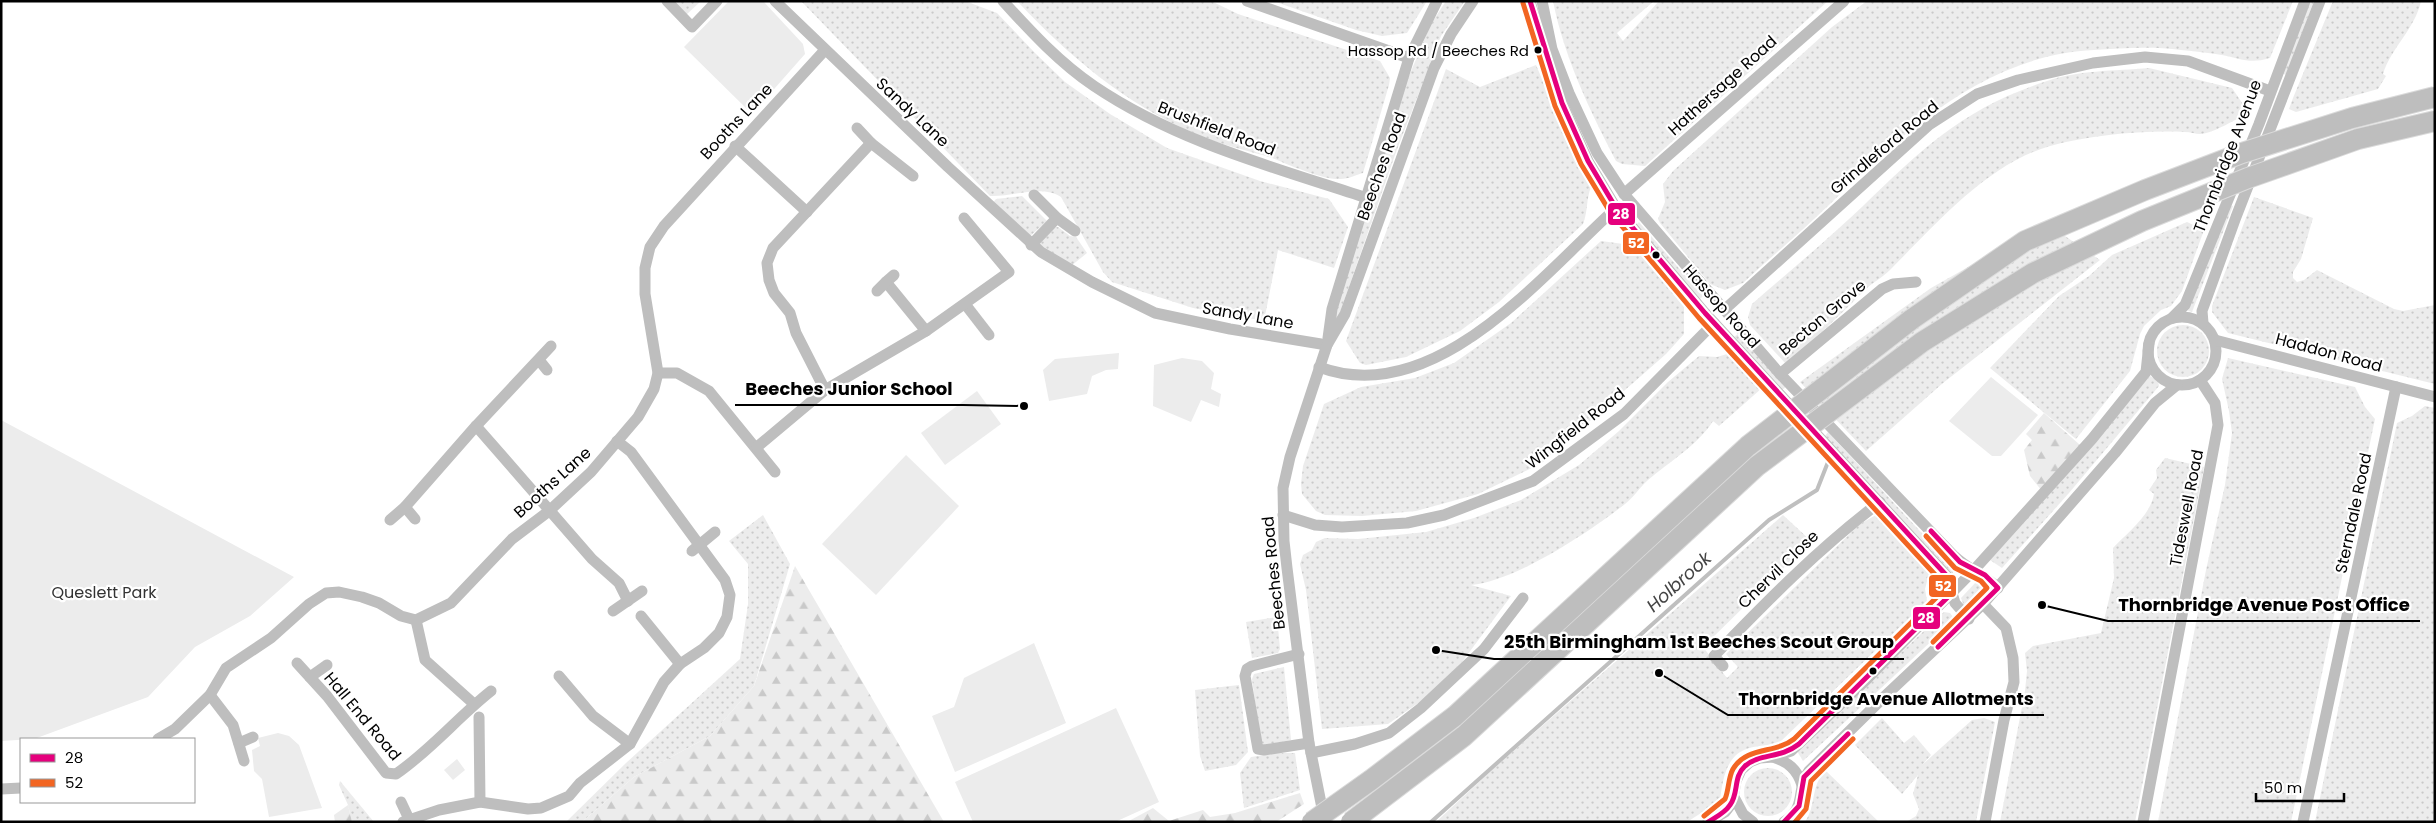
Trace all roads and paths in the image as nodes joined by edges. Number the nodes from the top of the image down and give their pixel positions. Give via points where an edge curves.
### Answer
1 (667, 1) edge
2 (717, 1) edge
3 (775, 1) edge
4 (1003, 1) edge
5 (1247, 1) edge
6 (1437, 1) edge
7 (1473, 1) edge
8 (1530, 1) edge
9 (1542, 1) edge
10 (1844, 1) edge
11 (2305, 1) edge
12 (2320, 1) edge
13 (824, 51) junction
14 (1409, 58) junction
15 (2270, 91) junction
16 (2435, 97) edge
17 (2435, 121) edge
18 (857, 128) dead end
19 (871, 143) junction
20 (735, 146) junction
21 (914, 176) dead end
22 (1624, 194) junction
23 (1034, 195) dead end
24 (1366, 198) junction
25 (1616, 208) junction
26 (807, 212) junction
27 (964, 218) dead end
28 (1057, 218) junction
29 (1075, 231) dead end
30 (1031, 245) junction
31 (1916, 282) dead end
32 (877, 291) dead end
33 (965, 304) junction
34 (1724, 310) junction
35 (2172, 318) junction
36 (1714, 323) junction
37 (2203, 323) junction
38 (926, 331) junction
39 (989, 335) dead end
40 (2215, 340) junction
41 (2149, 344) junction
42 (1327, 345) junction
43 (551, 346) dead end
44 (539, 360) junction
45 (1319, 367) junction
46 (547, 370) dead end
47 (658, 373) junction
48 (1780, 374) junction
49 (2200, 380) junction
50 (2177, 385) junction
51 (2396, 387) junction
52 (825, 390) junction
53 (2435, 397) edge
54 (476, 426) junction
55 (617, 441) junction
56 (757, 447) junction
57 (775, 472) dead end
58 (1880, 502) junction
59 (404, 507) junction
60 (549, 511) junction
61 (1283, 515) junction
62 (415, 519) dead end
63 (390, 520) dead end
64 (715, 532) dead end
65 (696, 547) junction
66 (1974, 570) junction
67 (1998, 588) junction
68 (642, 591) dead end
69 (1953, 592) junction
70 (1523, 598) dead end
71 (628, 601) junction
72 (1984, 604) junction
73 (613, 611) dead end
74 (641, 616) dead end
75 (1969, 619) junction
76 (416, 620) junction
77 (1299, 654) junction
78 (297, 663) dead end
79 (680, 664) junction
80 (326, 665) dead end
81 (1723, 666) dead end
82 (559, 676) dead end
83 (310, 677) junction
84 (492, 691) dead end
85 (210, 694) junction
86 (474, 704) junction
87 (479, 717) dead end
88 (253, 737) dead end
89 (160, 738) edge
90 (239, 743) junction
91 (630, 744) junction
92 (1310, 748) junction
93 (1773, 757) junction
94 (244, 761) dead end
95 (1802, 785) junction
96 (20, 788) edge
97 (1, 789) edge
98 (1734, 797) junction
99 (401, 802) dead end
100 (480, 802) junction
101 (406, 820) edge
102 (1312, 822) edge
103 (1325, 822) edge
104 (1351, 822) edge
105 (1708, 822) edge
106 (1753, 822) edge
107 (1784, 822) edge
108 (1986, 822) edge
109 (2143, 822) edge
110 (2303, 822) edge

1 - 2 street via 692,27
3 - 13 street, Sandy Lane
4 - 24 street, Brushfield Road via 1038,40 1093,85 1138,113 1199,141
5 - 14 street
6 - 14 street, Beeches Road
7 - 42 street, Beeches Road via 1434,68 1345,314
8 - 25 street, Hassop Road via 1562,102 1588,161
9 - 22 street, Hassop Road via 1552,49 1569,93 1597,153
10 - 22 street, Hathersage Road
11 - 15 street, Thornbridge Avenue
12 - 37 street, Thornbridge Avenue via 2229,235 2202,311
13 - 20 street, Booths Lane
13 - 30 street, Sandy Lane
14 - 24 street, Beeches Road
15 - 34 street, Grindleford Road via 2188,60 2145,57 2065,69 1977,94 1929,125
15 - 35 street, Thornbridge Avenue via 2185,305
16 - 102 highway, bridge via 2352,118 2242,153 2025,241 1912,319 1748,446 1455,716
17 - 104 highway, bridge via 2358,139 2248,178 2142,221 2032,272 1922,342 1758,466 1464,736
18 - 19 street
19 - 21 street
19 - 26 street
20 - 26 street
20 - 47 street, Booths Lane via 664,226 650,247 645,268 645,294
22 - 34 street, Hassop Road
23 - 28 street
24 - 42 street, Beeches Road via 1332,309
25 - 36 street, Hassop Road
25 - 45 street via 1510,308 1457,346 1392,372 1364,376 1331,372
26 - 52 street via 773,248 767,263 774,293 790,313 796,333
27 - 33 street via 1009,272
28 - 29 street
28 - 30 street
30 - 42 street, Sandy Lane via 1092,282 1155,313
31 - 48 street, Becton Grove via 1893,284 1882,289
32 - 38 street via 890,279
33 - 38 street
33 - 39 street
34 - 48 street, Hassop Road
35 - 37 street via 2193,318
35 - 41 street via 2156,328
36 - 58 street, Hassop Road
36 - 61 street, Wingfield Road via 1624,414 1532,482 1444,516 1407,523 1315,526
37 - 40 street
38 - 52 street
40 - 49 street via 2215,360
40 - 51 street, Haddon Road
41 - 50 street via 2149,359 2154,371
41 - 66 street via 2146,372 2092,439
42 - 45 street, Beeches Road
43 - 44 street
44 - 46 street
44 - 54 street
45 - 61 street, Beeches Road via 1290,457 1283,488
47 - 55 street, Booths Lane via 654,389 638,417
47 - 56 street via 677,373 709,391
48 - 66 street, Hassop Road via 1960,562
49 - 50 street
49 - 109 street, Tideswell Road via 2215,403 2218,425
50 - 67 street via 2155,403
51 - 53 street, Haddon Road
51 - 110 street, Sterndale Road
52 - 56 street
54 - 59 street
54 - 60 street
55 - 60 street, Booths Lane via 592,472
55 - 65 street via 631,452
56 - 57 street
58 - 69 street, Hassop Road via 1947,576
58 - 81 street, Chervil Close via 1816,553 1714,656
59 - 62 street
59 - 63 street
60 - 71 street via 592,559 619,583
60 - 76 street, Booths Lane via 512,539 451,603
61 - 77 street, Beeches Road
64 - 65 street
65 - 79 street via 725,580 730,595 728,617 720,633
66 - 67 street via 1985,575
66 - 69 street
67 - 72 street
68 - 71 street
69 - 75 street via 1955,603
69 - 93 street via 1791,752
70 - 92 street via 1484,649 1389,733 1355,744
71 - 73 street
72 - 75 street
72 - 108 street via 2006,628 2013,658 2014,682
74 - 79 street
75 - 95 street via 1809,771
76 - 85 street via 362,597 326,593 271,638 226,668
76 - 86 street via 425,660
77 - 92 street, Beeches Road
77 - 92 street via 1252,666 1245,676 1258,749
78 - 83 street, Hall End Road
79 - 91 street via 664,682
80 - 83 street
82 - 91 street via 593,716
83 - 86 street, Hall End Road via 386,773 396,774 423,756
84 - 86 street, Hall End Road
85 - 89 street via 175,729
85 - 90 street via 233,725
87 - 100 street
88 - 90 street
90 - 94 street
91 - 100 street via 580,783 569,796 541,808
92 - 103 street, Beeches Road
93 - 95 street via 1789,764
93 - 98 street via 1750,762 1741,770
95 - 107 street via 1800,806
96 - 97 street
98 - 105 street via 1729,808
98 - 106 street via 1742,814
99 - 101 street
100 - 101 street

